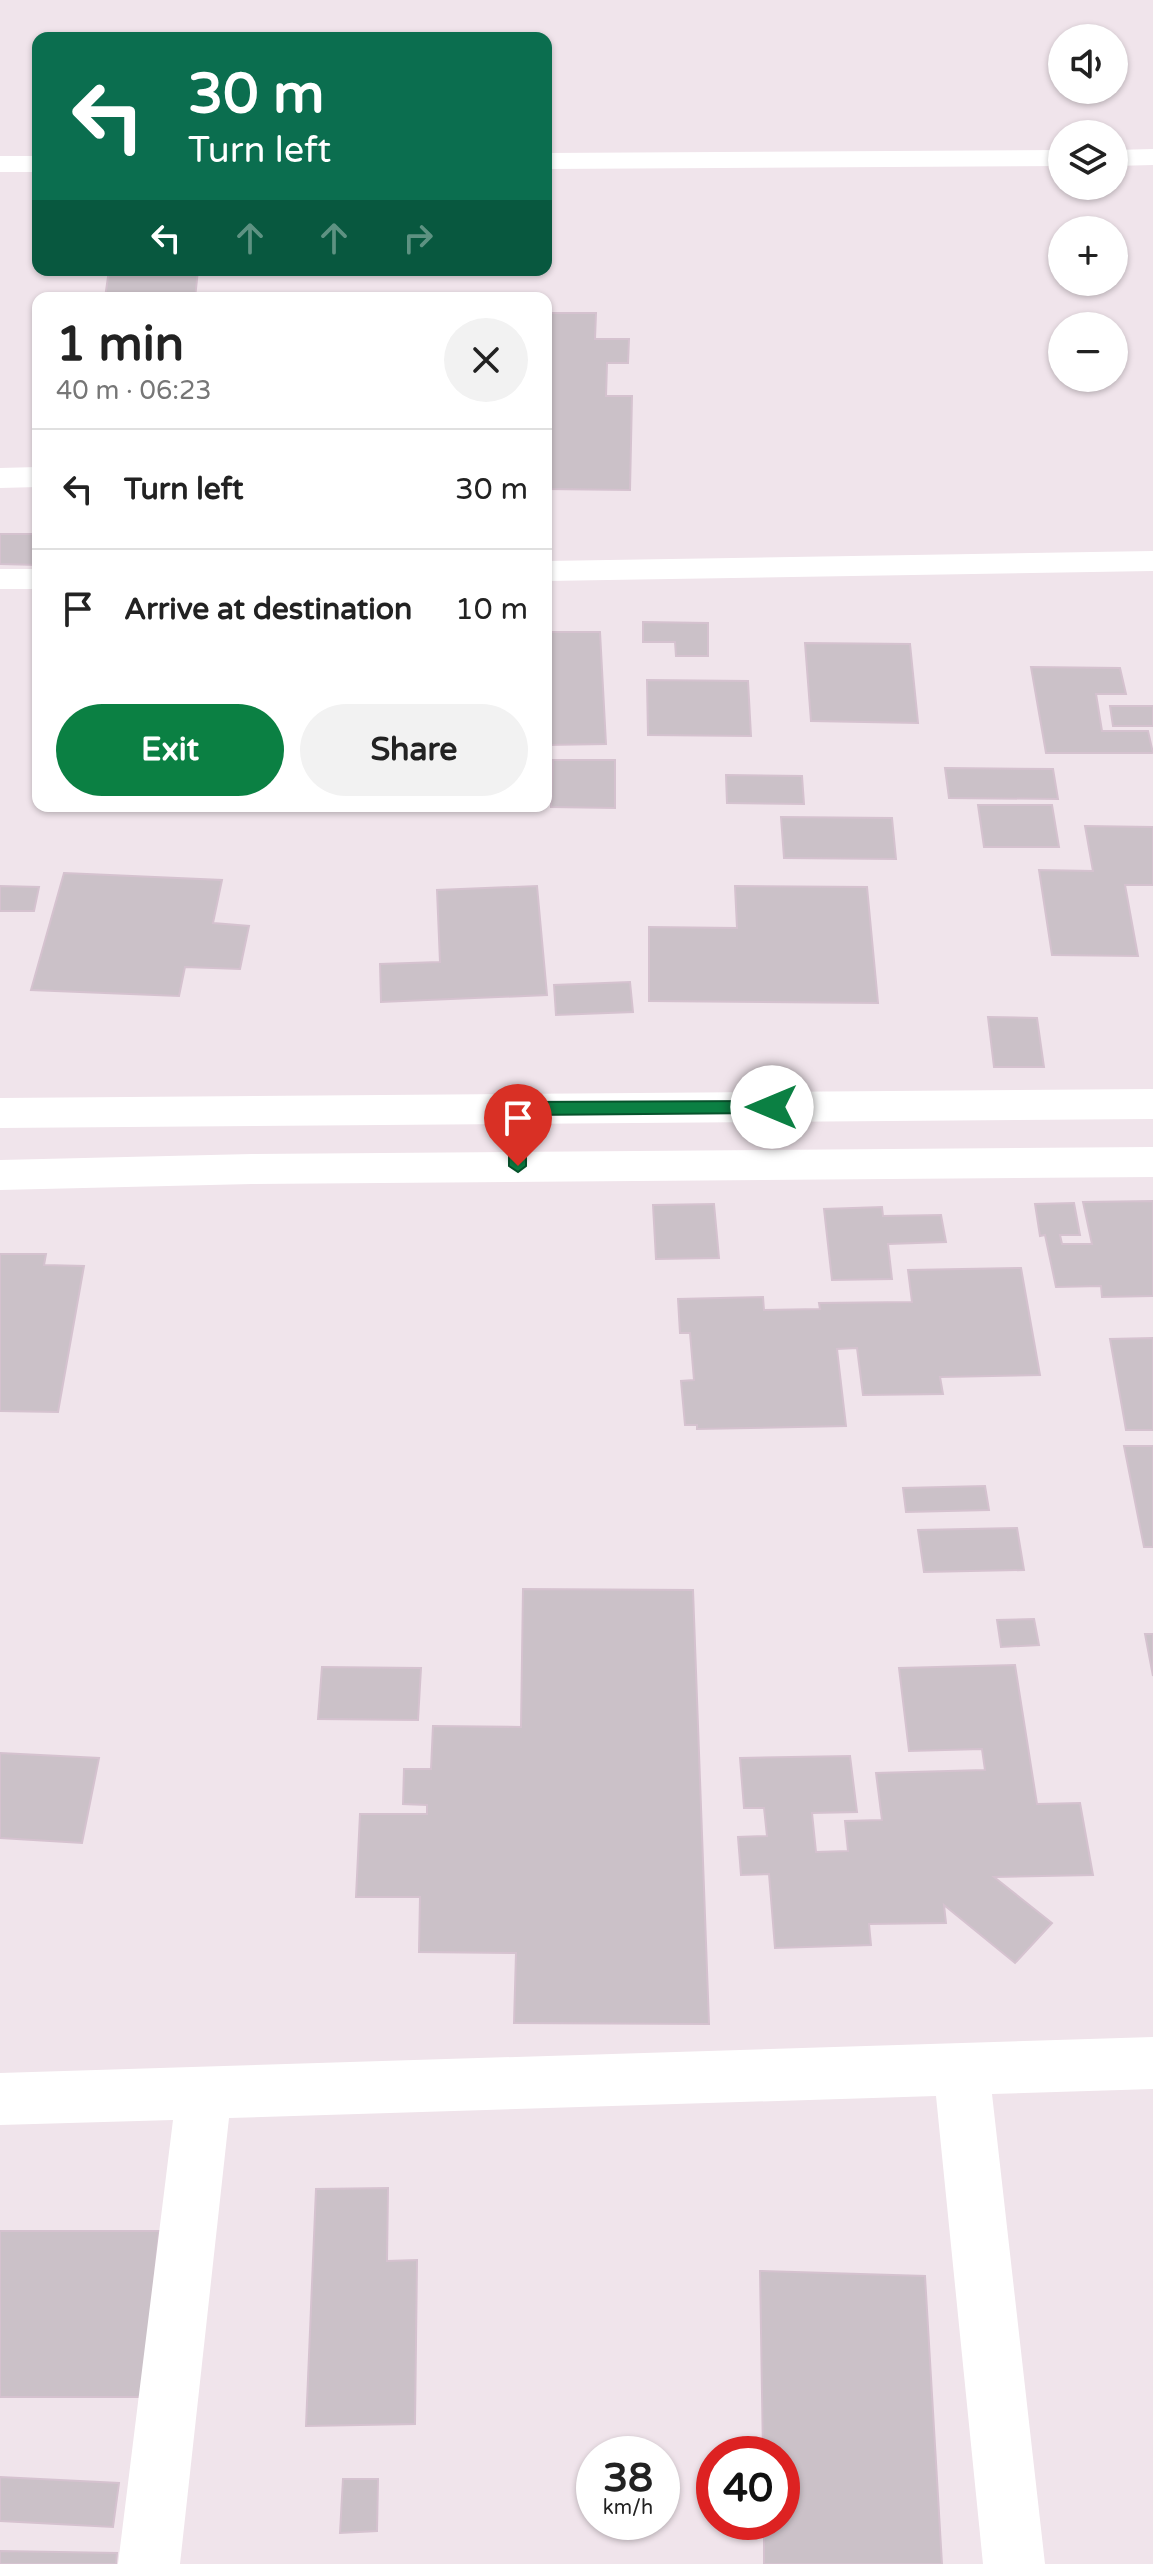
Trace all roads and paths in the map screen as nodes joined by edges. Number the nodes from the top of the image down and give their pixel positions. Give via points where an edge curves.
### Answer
1 (1153, 157) edge
2 (1048, 158) edge
3 (1128, 158) edge
4 (552, 161) edge
5 (0, 164) edge
6 (32, 164) edge
7 (32, 477) edge
8 (0, 478) edge
9 (1153, 561) edge
10 (552, 571) edge
11 (0, 579) edge
12 (32, 579) edge
13 (1153, 1104) edge
14 (518, 1109) junction
15 (252, 1111) junction
16 (0, 1113) edge
17 (1153, 1162) edge
18 (518, 1166) junction
19 (252, 1169) junction
20 (0, 1175) edge
21 (1153, 2063) edge
22 (961, 2067) junction
23 (204, 2092) junction
24 (0, 2099) edge
25 (149, 2564) edge
26 (1014, 2564) edge

1 - 3 street
2 - 4 street
5 - 6 street
7 - 8 street
9 - 10 street
11 - 12 street
13 - 14 street
14 - 15 street
14 - 18 street
15 - 16 street
15 - 19 street
17 - 18 street
18 - 19 street
19 - 20 street
21 - 22 street
22 - 23 street
22 - 26 street
23 - 24 street
23 - 25 street

